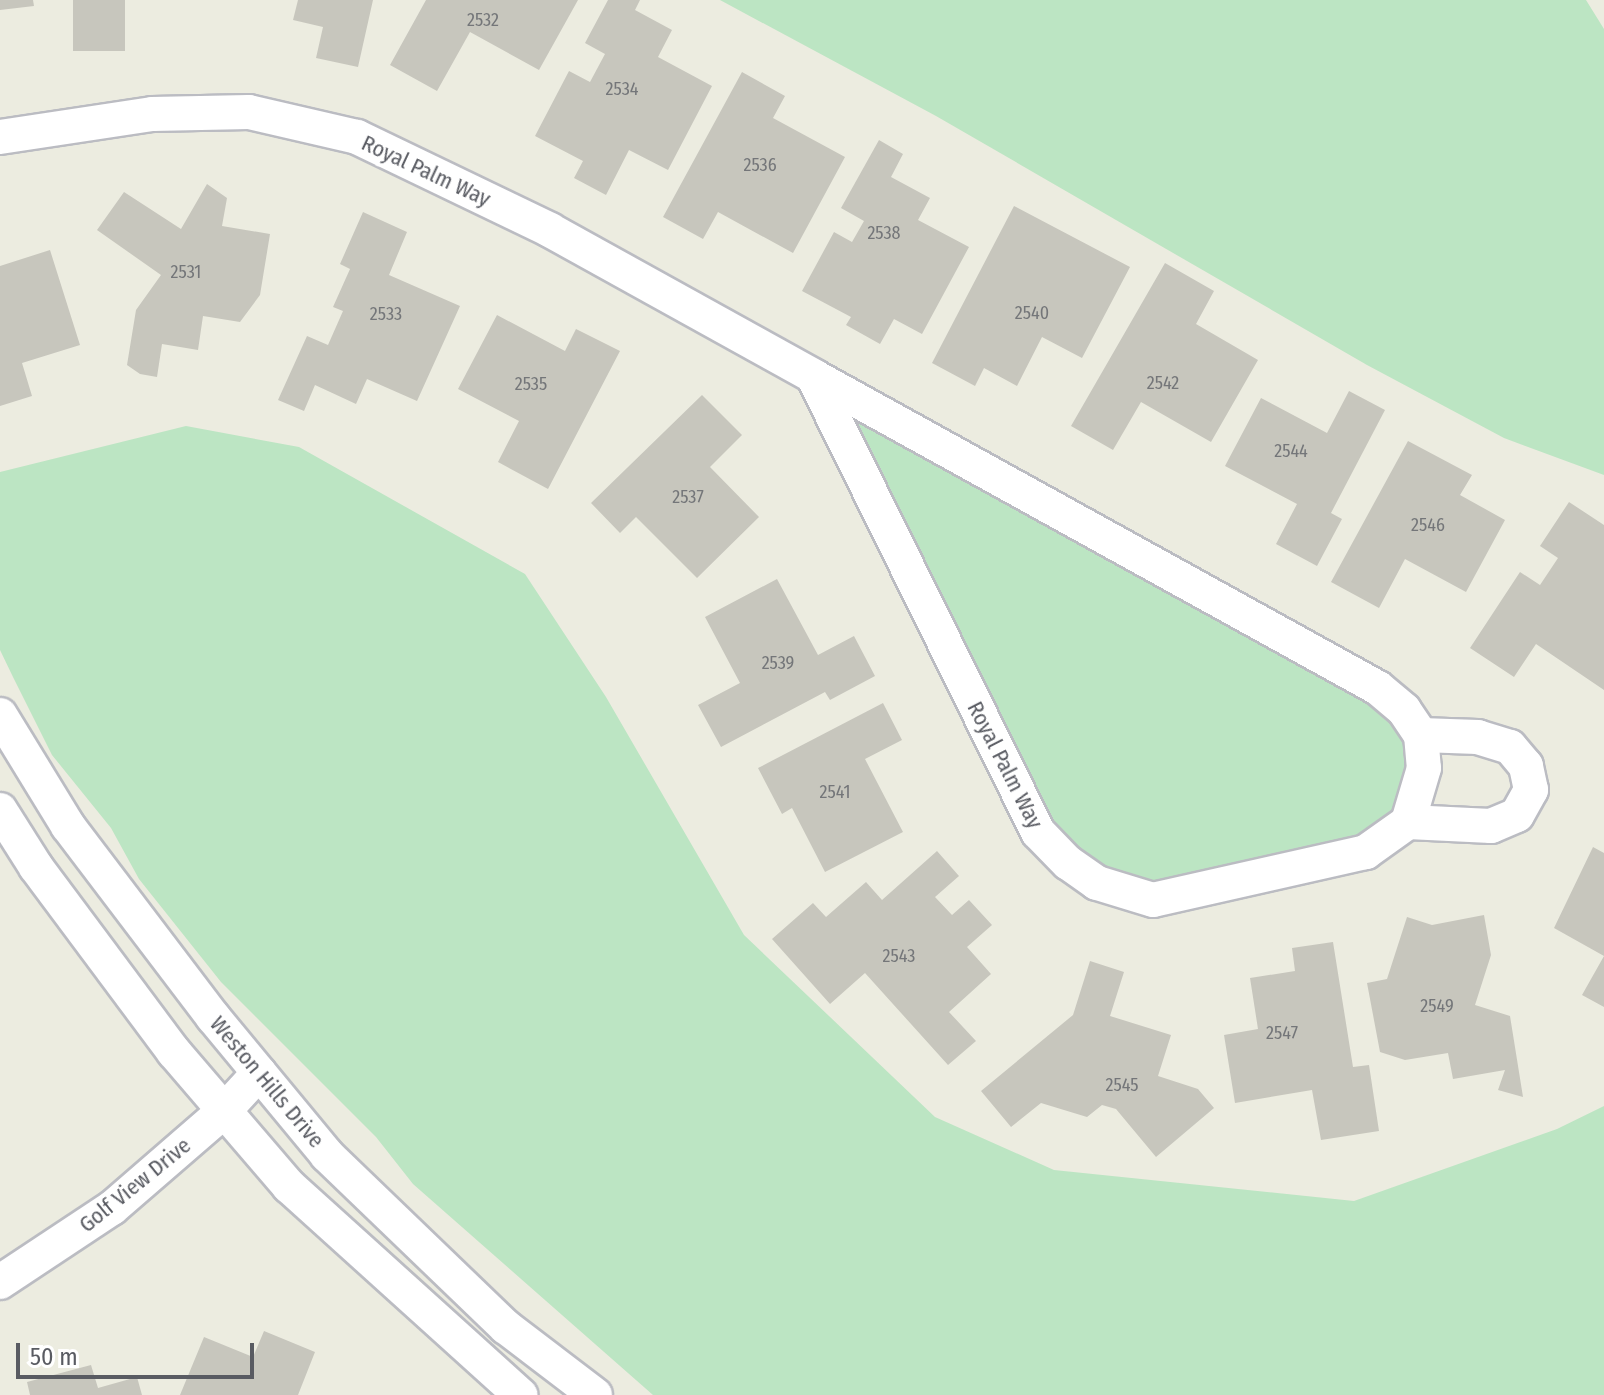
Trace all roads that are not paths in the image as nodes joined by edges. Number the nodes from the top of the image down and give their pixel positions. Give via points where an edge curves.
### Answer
1 (0, 137) edge
2 (813, 376) junction
3 (0, 715) edge
4 (1421, 735) junction
5 (0, 810) edge
6 (1408, 822) junction
7 (259, 1073) junction
8 (224, 1111) junction
9 (0, 1282) edge
10 (520, 1395) edge
11 (595, 1395) edge

1 - 2 street, Royal Palm Way via 152,114 249,112 357,137 550,230
2 - 4 street, Royal Palm Way via 1378,688 1404,710
2 - 6 street, Royal Palm Way via 1038,832 1068,863 1097,883 1153,900 1366,852
3 - 7 street, Weston Hills Drive via 68,826
4 - 6 street via 1424,768
4 - 6 street via 1478,737 1510,747 1526,766 1531,790 1517,815 1491,826
5 - 8 street via 36,867
7 - 8 street, Golf View Drive
7 - 11 street, Weston Hills Drive via 327,1155 506,1327
8 - 9 street, Golf View Drive via 112,1208
8 - 10 street via 289,1186

